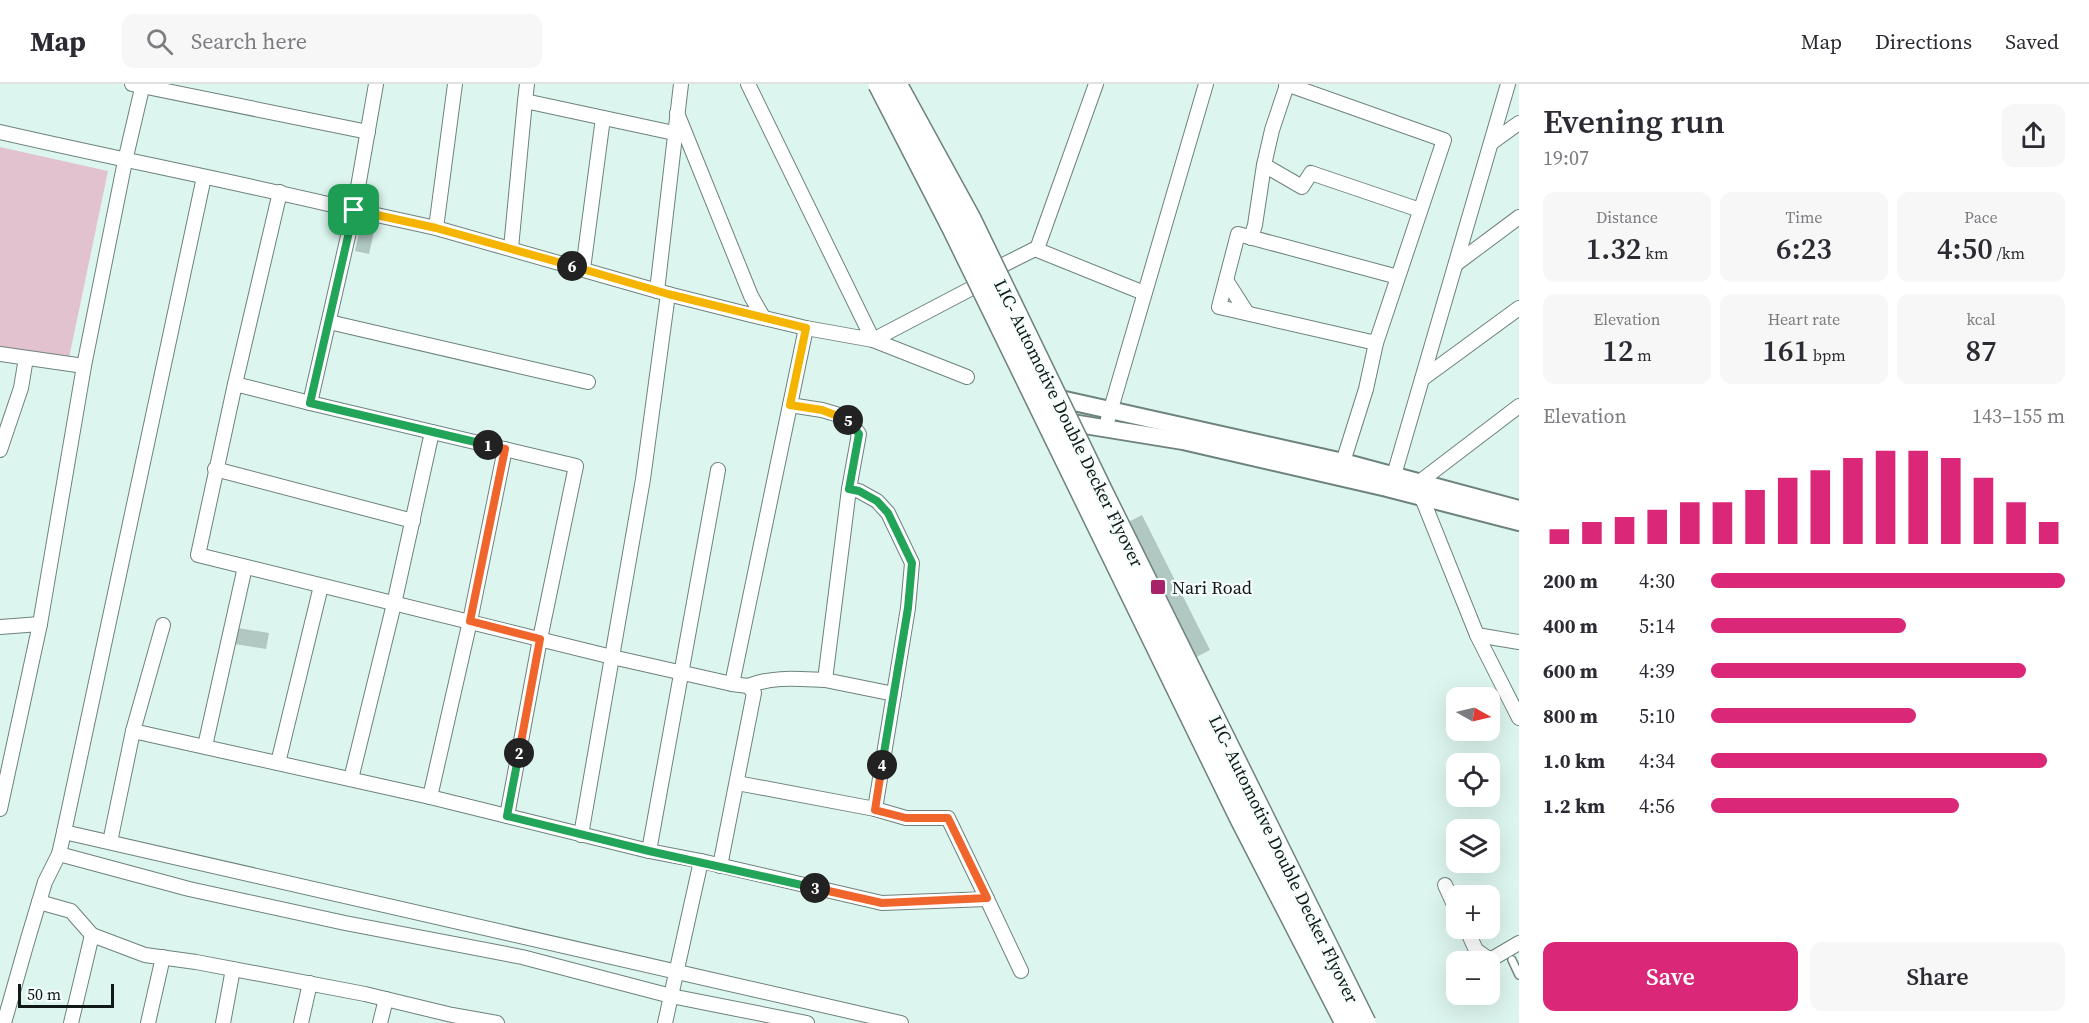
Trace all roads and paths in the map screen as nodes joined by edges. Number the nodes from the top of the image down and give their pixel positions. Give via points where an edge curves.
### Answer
1 (376, 84) edge
2 (455, 84) edge
3 (527, 84) edge
4 (681, 84) edge
5 (748, 84) edge
6 (879, 84) edge
7 (896, 84) edge
8 (1096, 84) edge
9 (1206, 84) edge
10 (139, 85) edge
11 (1293, 85) edge
12 (1506, 85) edge
13 (525, 101) junction
14 (677, 113) junction
15 (603, 118) junction
16 (1519, 123) edge
17 (0, 132) edge
18 (368, 132) junction
19 (674, 133) junction
20 (1491, 143) junction
21 (125, 161) junction
22 (1264, 165) junction
23 (204, 177) junction
24 (280, 192) junction
25 (354, 210) junction
26 (1420, 210) junction
27 (1519, 217) edge
28 (436, 228) junction
29 (1251, 238) junction
30 (511, 248) junction
31 (1037, 249) junction
32 (1456, 264) junction
33 (583, 269) junction
34 (1398, 277) junction
35 (1226, 280) junction
36 (663, 292) junction
37 (1144, 293) junction
38 (1519, 308) edge
39 (1247, 313) junction
40 (763, 317) junction
41 (328, 322) junction
42 (806, 328) junction
43 (873, 340) junction
44 (1376, 343) junction
45 (0, 354) edge
46 (26, 358) junction
47 (84, 366) junction
48 (967, 377) dead end
49 (1422, 379) junction
50 (588, 382) dead end
51 (235, 384) junction
52 (1026, 392) dead end
53 (310, 403) junction
54 (790, 405) junction
55 (1519, 406) edge
56 (1110, 410) junction
57 (1038, 417) dead end
58 (1105, 428) junction
59 (432, 432) junction
60 (505, 449) junction
61 (0, 450) edge
62 (1344, 462) junction
63 (215, 469) junction
64 (718, 471) dead end
65 (1393, 482) junction
66 (849, 489) junction
67 (1420, 490) junction
68 (1519, 509) edge
69 (413, 521) junction
70 (1519, 522) edge
71 (244, 567) junction
72 (321, 586) junction
73 (394, 604) junction
74 (470, 621) junction
75 (39, 624) junction
76 (163, 625) dead end
77 (0, 627) edge
78 (1478, 635) junction
79 (540, 639) junction
80 (1519, 642) edge
81 (612, 657) junction
82 (681, 672) junction
83 (825, 680) junction
84 (732, 684) junction
85 (748, 686) junction
86 (894, 694) junction
87 (1519, 718) edge
88 (133, 731) junction
89 (205, 746) junction
90 (278, 763) junction
91 (351, 779) junction
92 (736, 783) junction
93 (430, 797) junction
94 (0, 810) edge
95 (875, 810) junction
96 (507, 816) junction
97 (64, 832) junction
98 (581, 835) junction
99 (110, 842) junction
100 (649, 851) junction
101 (59, 854) junction
102 (701, 861) junction
103 (720, 866) junction
104 (987, 898) junction
105 (39, 902) junction
106 (92, 935) junction
107 (1471, 939) edge
108 (1519, 943) edge
109 (562, 945) junction
110 (163, 957) junction
111 (1512, 960) dead end
112 (558, 967) junction
113 (233, 969) junction
114 (677, 971) junction
115 (1021, 971) dead end
116 (1519, 975) edge
117 (310, 983) junction
118 (671, 996) junction
119 (386, 999) junction
120 (451, 1019) edge
121 (4, 1023) edge
122 (71, 1023) edge
123 (148, 1023) edge
124 (223, 1023) edge
125 (301, 1023) edge
126 (380, 1023) edge
127 (497, 1023) edge
128 (665, 1023) edge
129 (807, 1023) edge
130 (901, 1023) edge
131 (1347, 1023) edge
132 (1365, 1023) edge

1 - 18 street
2 - 28 street
3 - 13 street
4 - 14 street
5 - 43 street
6 - 131 main road, LIC- Automotive Double Decker Flyover, bridge via 1235,806
7 - 132 main road, LIC- Automotive Double Decker Flyover, bridge via 970,219
8 - 31 street
9 - 37 street
10 - 18 street
10 - 21 street
11 - 22 street via 1272,130
11 - 26 street via 1444,140
12 - 20 street
13 - 15 street
13 - 30 street
14 - 19 street
14 - 40 street
15 - 19 street
15 - 33 street
16 - 20 street
17 - 21 street
18 - 25 street
19 - 36 street
20 - 32 street
21 - 23 street
21 - 47 street
22 - 26 street via 1302,188 1311,173
22 - 29 street
23 - 24 street
23 - 97 street
24 - 25 street
24 - 51 street
25 - 28 street
25 - 41 street
26 - 34 street
27 - 32 street
28 - 30 street
29 - 34 street
29 - 35 street via 1238,234
30 - 33 street
31 - 37 street
31 - 43 street
32 - 49 street
33 - 36 street
34 - 44 street
35 - 39 street
35 - 39 street via 1219,307
36 - 40 street
36 - 81 street via 643,479
37 - 56 street
38 - 49 street
39 - 44 street
40 - 42 street
41 - 50 street
41 - 53 street
42 - 43 street
42 - 54 street
43 - 48 street
44 - 62 street
45 - 46 street
46 - 47 street
46 - 61 street via 21,388
47 - 75 street
49 - 65 street
51 - 53 street
51 - 63 street
52 - 56 street
53 - 59 street
54 - 66 street via 846,417 859,434
54 - 84 street
55 - 67 street
56 - 58 street
56 - 62 street
57 - 58 street
58 - 65 street
59 - 60 street
59 - 69 street
60 - 74 street
60 - 79 street via 576,466
62 - 65 street
63 - 69 street
63 - 71 street via 198,555
64 - 82 street
65 - 67 street
66 - 83 street
66 - 86 street via 877,501 888,513 912,563
67 - 68 street
67 - 70 street
67 - 78 street
69 - 73 street
71 - 72 street
71 - 89 street
72 - 73 street
72 - 90 street
73 - 74 street
73 - 91 street
74 - 79 street
74 - 93 street
75 - 77 street
75 - 94 street
76 - 88 street
78 - 80 street
78 - 87 street
79 - 81 street
79 - 96 street
81 - 82 street
81 - 98 street
82 - 84 street
82 - 100 street
83 - 85 street via 781,678
83 - 86 street
84 - 85 street
85 - 92 street via 754,693
86 - 95 street
88 - 89 street
88 - 99 street
89 - 90 street
90 - 91 street
91 - 93 street
92 - 95 street
92 - 103 street
93 - 96 street
95 - 104 street via 906,818 948,818
96 - 98 street
97 - 99 street
97 - 101 street
98 - 100 street
99 - 109 street
100 - 102 street
101 - 105 street
101 - 112 street via 189,889
102 - 103 street
102 - 114 street
103 - 104 street via 882,903
104 - 115 street
105 - 106 street via 71,911
105 - 121 street
106 - 110 street via 145,955
106 - 122 street
107 - 108 street via 1476,950 1490,960
109 - 112 street
109 - 114 street
110 - 113 street
110 - 123 street
111 - 116 lane
112 - 118 street
113 - 117 street
113 - 124 street
114 - 118 street
114 - 130 street
117 - 119 street
117 - 125 street
118 - 128 street
118 - 129 street
119 - 120 street
119 - 126 street
120 - 127 street

